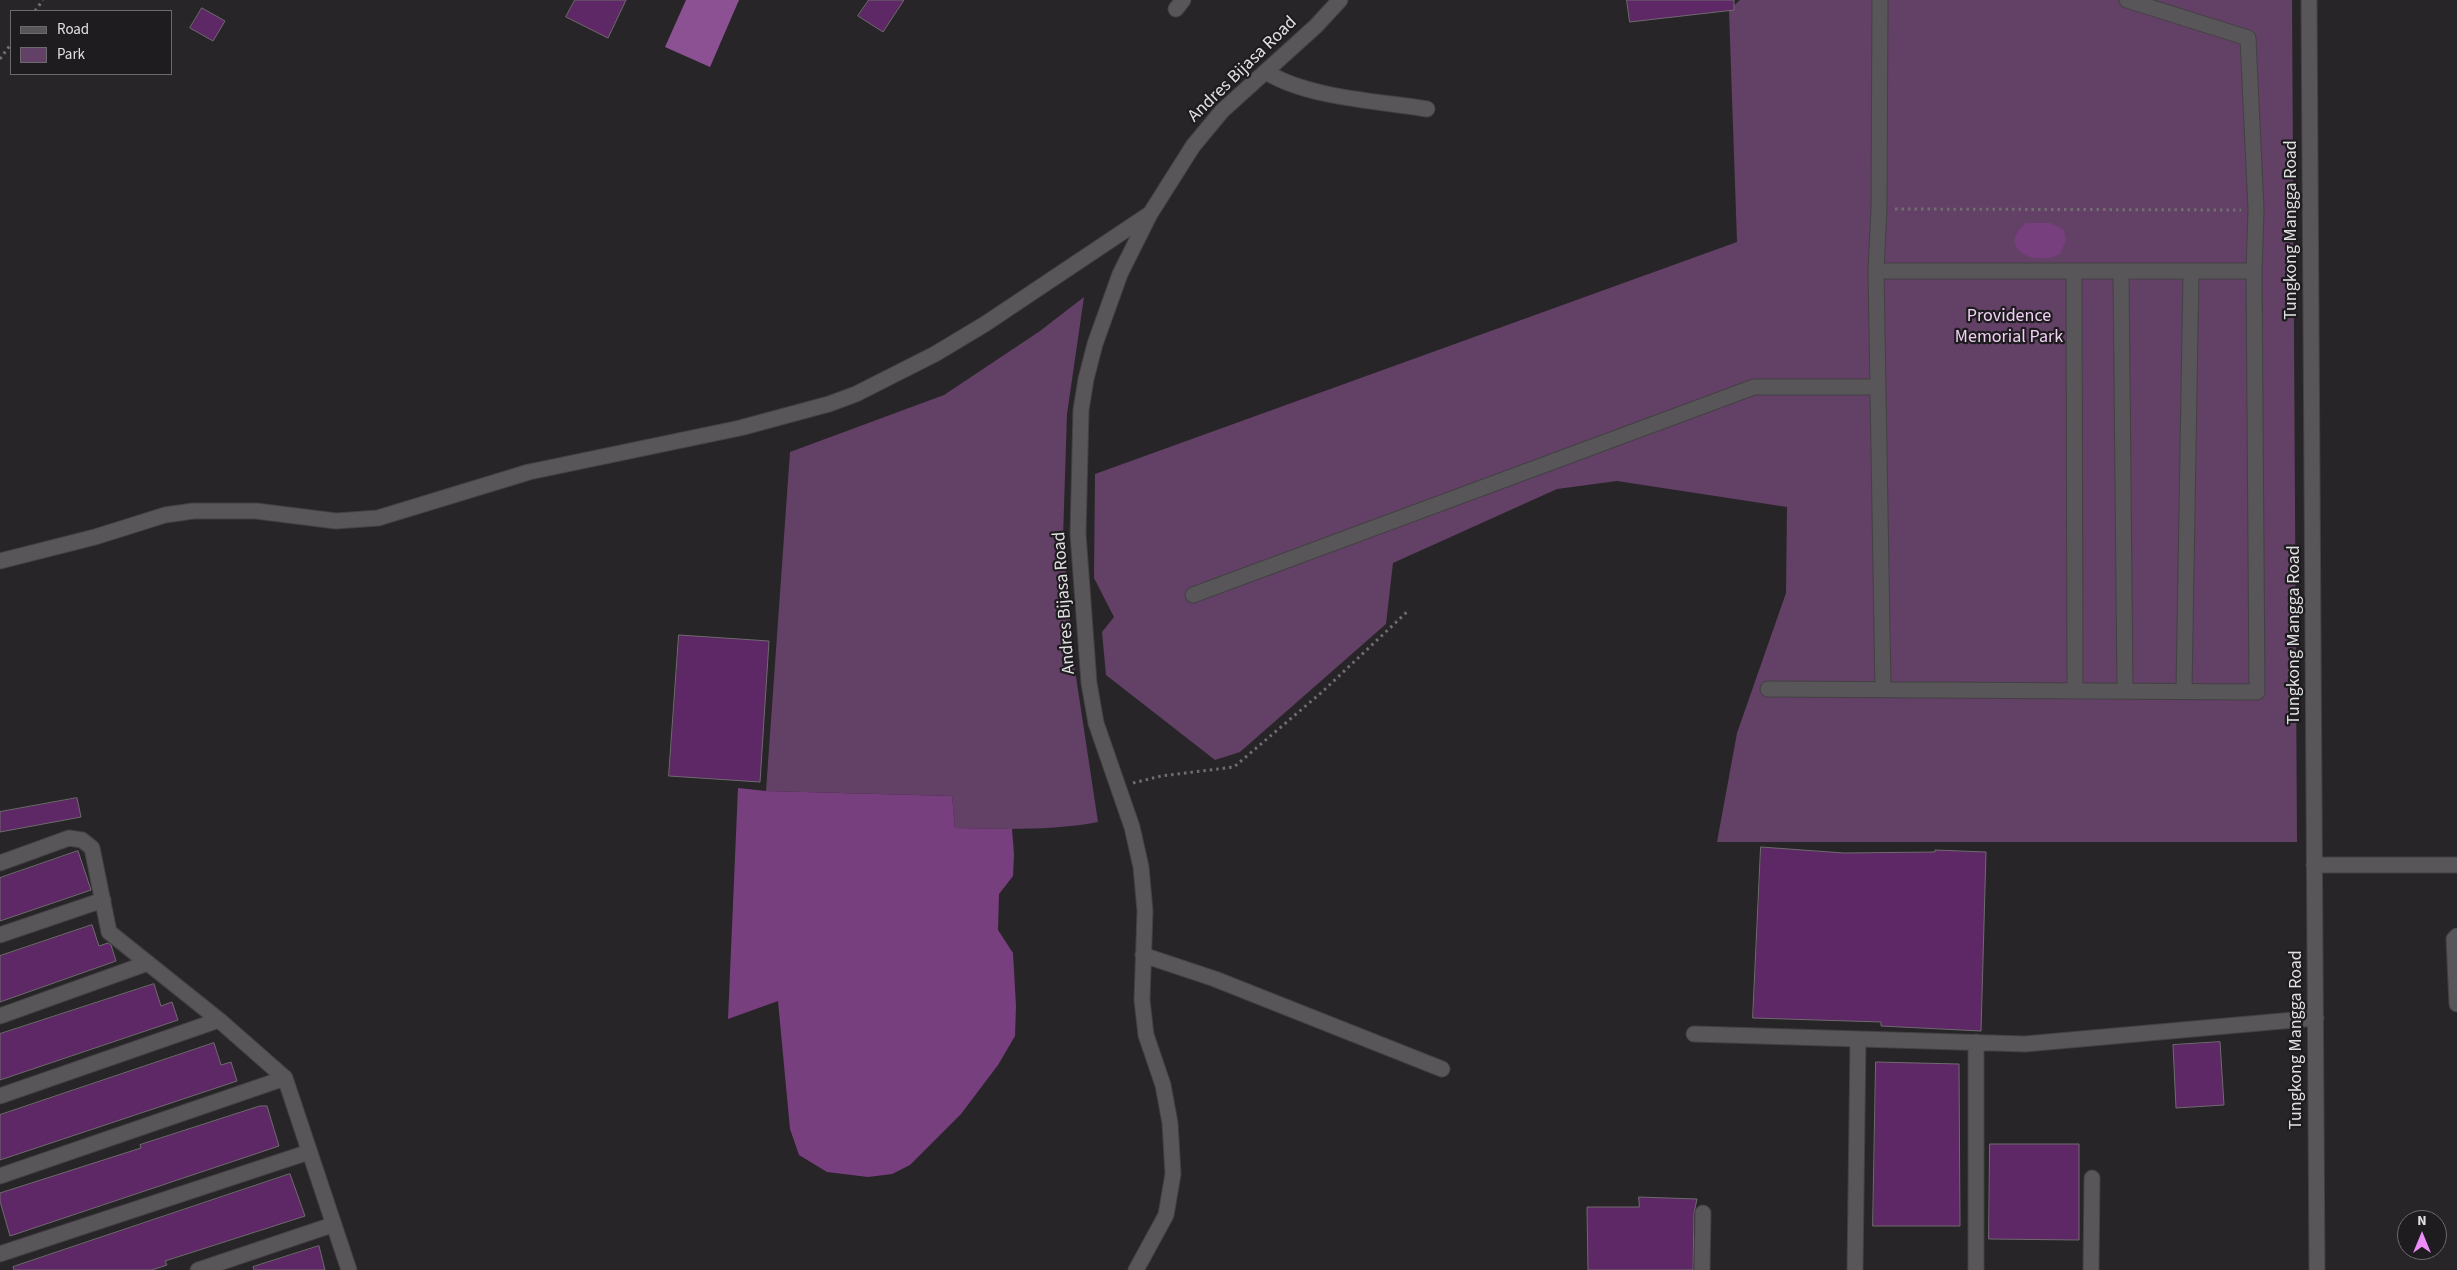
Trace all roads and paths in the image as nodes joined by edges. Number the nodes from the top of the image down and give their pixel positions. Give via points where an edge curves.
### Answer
1 (1340, 0) edge
2 (2127, 0) edge
3 (2309, 0) edge
4 (1881, 1) edge
5 (10, 45) edge
6 (0, 59) edge
7 (1266, 72) junction
8 (1427, 109) dead end
9 (1879, 209) junction
10 (2256, 210) junction
11 (1150, 214) junction
12 (1876, 271) junction
13 (2074, 271) junction
14 (2122, 271) junction
15 (2191, 271) junction
16 (2254, 271) junction
17 (1878, 387) junction
18 (0, 561) edge
19 (1193, 595) dead end
20 (1409, 610) dead end
21 (1768, 689) dead end
22 (1883, 689) junction
23 (2075, 690) junction
24 (2124, 691) junction
25 (2184, 691) junction
26 (1118, 786) junction
27 (0, 863) edge
28 (2314, 865) junction
29 (2457, 865) edge
30 (103, 900) junction
31 (0, 936) edge
32 (2457, 936) edge
33 (1142, 955) junction
34 (148, 963) junction
35 (2456, 982) edge
36 (2457, 1004) edge
37 (0, 1016) edge
38 (2316, 1018) junction
39 (219, 1020) junction
40 (1694, 1034) dead end
41 (1858, 1039) junction
42 (1976, 1042) junction
43 (1442, 1069) dead end
44 (285, 1078) junction
45 (0, 1096) edge
46 (309, 1152) junction
47 (0, 1176) edge
48 (2092, 1178) dead end
49 (1703, 1212) dead end
50 (332, 1225) junction
51 (0, 1254) edge
52 (198, 1270) edge
53 (349, 1270) edge
54 (1136, 1270) edge
55 (1702, 1270) edge
56 (1855, 1270) edge
57 (1976, 1270) edge
58 (2091, 1270) edge
59 (2317, 1270) edge

1 - 7 street, Andres Bijasa Road
2 - 10 street via 2248,38
3 - 28 street, Tungkong Mangga Road
4 - 9 street
5 - 6 path
7 - 8 street via 1283,82 1309,90
7 - 11 street, Andres Bijasa Road via 1222,111 1193,146
9 - 10 path
9 - 12 street
10 - 16 street
11 - 18 street via 935,354 879,384 829,404 740,428 529,472 378,518 336,521 256,511 193,511 165,515 87,540
11 - 26 street, Andres Bijasa Road via 1120,274 1094,344 1081,410 1078,534 1089,683 1096,723
12 - 13 street
12 - 17 street
13 - 14 street
13 - 23 street
14 - 15 street
14 - 24 street
15 - 16 street
15 - 25 street
16 - 25 street via 2257,692
17 - 19 street via 1754,387
17 - 22 street
20 - 26 path via 1322,692 1234,767 1161,776
21 - 22 street
22 - 23 street
23 - 24 street
24 - 25 street
26 - 33 street, Andres Bijasa Road via 1141,868 1145,911
27 - 30 street via 68,838 82,840 92,848
28 - 29 street
28 - 38 street, Tungkong Mangga Road
30 - 31 street
30 - 34 street via 109,932
32 - 35 street via 2454,939
33 - 43 street via 1214,979
33 - 54 street, Andres Bijasa Road via 1146,1035 1163,1085 1170,1123 1173,1174 1166,1215
34 - 37 street
34 - 39 street
35 - 36 street
38 - 42 street via 2025,1044
38 - 59 street, Tungkong Mangga Road
39 - 44 street
39 - 45 street
40 - 41 street
41 - 42 street
41 - 56 street
42 - 57 street
44 - 46 street
44 - 47 street
46 - 50 street
46 - 51 street
48 - 58 street
49 - 55 street
50 - 52 street
50 - 53 street

